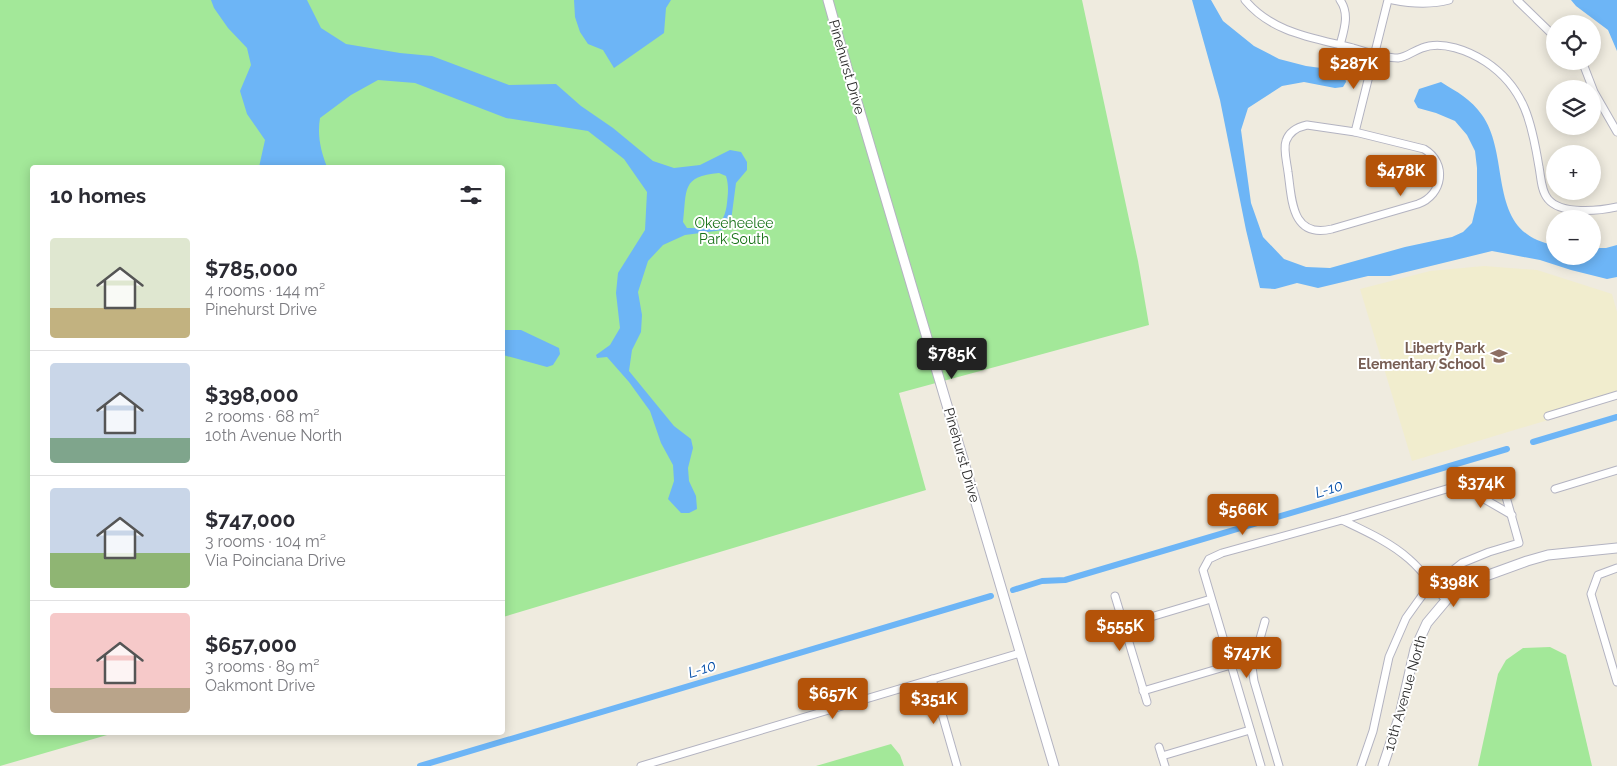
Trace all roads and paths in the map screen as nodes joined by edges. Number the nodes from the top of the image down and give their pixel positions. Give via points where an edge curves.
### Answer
1 (828, 0) edge
2 (1245, 0) edge
3 (1340, 0) edge
4 (1388, 0) edge
5 (1393, 0) edge
6 (1449, 0) edge
7 (1517, 0) edge
8 (1546, 28) edge
9 (1340, 45) junction
10 (1374, 54) junction
11 (1585, 70) edge
12 (1355, 132) junction
13 (1617, 132) edge
14 (1617, 207) edge
15 (1617, 395) edge
16 (1548, 416) dead end
17 (1617, 470) edge
18 (1460, 485) junction
19 (1555, 489) dead end
20 (1512, 515) junction
21 (1342, 520) junction
22 (1617, 548) edge
23 (1617, 568) edge
24 (1433, 585) junction
25 (1115, 596) dead end
26 (1211, 599) junction
27 (1446, 600) junction
28 (1265, 621) dead end
29 (1124, 625) junction
30 (1020, 653) junction
31 (1254, 660) junction
32 (1231, 664) junction
33 (932, 679) junction
34 (1617, 682) edge
35 (1143, 690) junction
36 (1147, 702) dead end
37 (1250, 730) junction
38 (1159, 747) dead end
39 (1162, 756) junction
40 (641, 766) edge
41 (957, 766) edge
42 (1054, 766) edge
43 (1165, 766) edge
44 (1261, 766) edge
45 (1279, 766) edge
46 (1360, 766) edge
47 (1383, 766) edge

1 - 30 street, Pinehurst Drive
2 - 9 street via 1274,25
3 - 9 street via 1346,18
4 - 10 street
5 - 6 street via 1418,4
7 - 8 street
9 - 10 street
10 - 12 street
10 - 14 street via 1403,57 1424,47 1438,45 1464,51 1486,63 1507,81 1527,112 1543,188 1549,200 1566,209
11 - 13 street
12 - 12 street via 1428,151 1439,171 1435,192 1427,201 1332,229 1307,226 1293,210 1286,141 1294,130 1307,125
15 - 16 street
17 - 19 street
18 - 20 street
18 - 20 street via 1501,479
18 - 21 street
20 - 24 street via 1519,543 1462,563
21 - 24 street via 1373,534 1409,559
21 - 26 street via 1209,559 1203,570
22 - 27 street, 10th Avenue North via 1548,555 1527,561 1472,581
23 - 34 street via 1598,575 1591,594
24 - 27 street
24 - 46 street via 1406,618 1389,658 1373,731
25 - 29 street
26 - 29 street
26 - 32 street
27 - 47 street, 10th Avenue North via 1427,623 1415,650 1400,715
28 - 31 street
29 - 35 street
30 - 33 street
30 - 42 street, Pinehurst Drive
31 - 32 street
31 - 45 street via 1254,681
32 - 35 street
32 - 37 street
33 - 40 street
33 - 41 street
35 - 36 street
37 - 39 street
37 - 44 street
38 - 39 street
39 - 43 street

